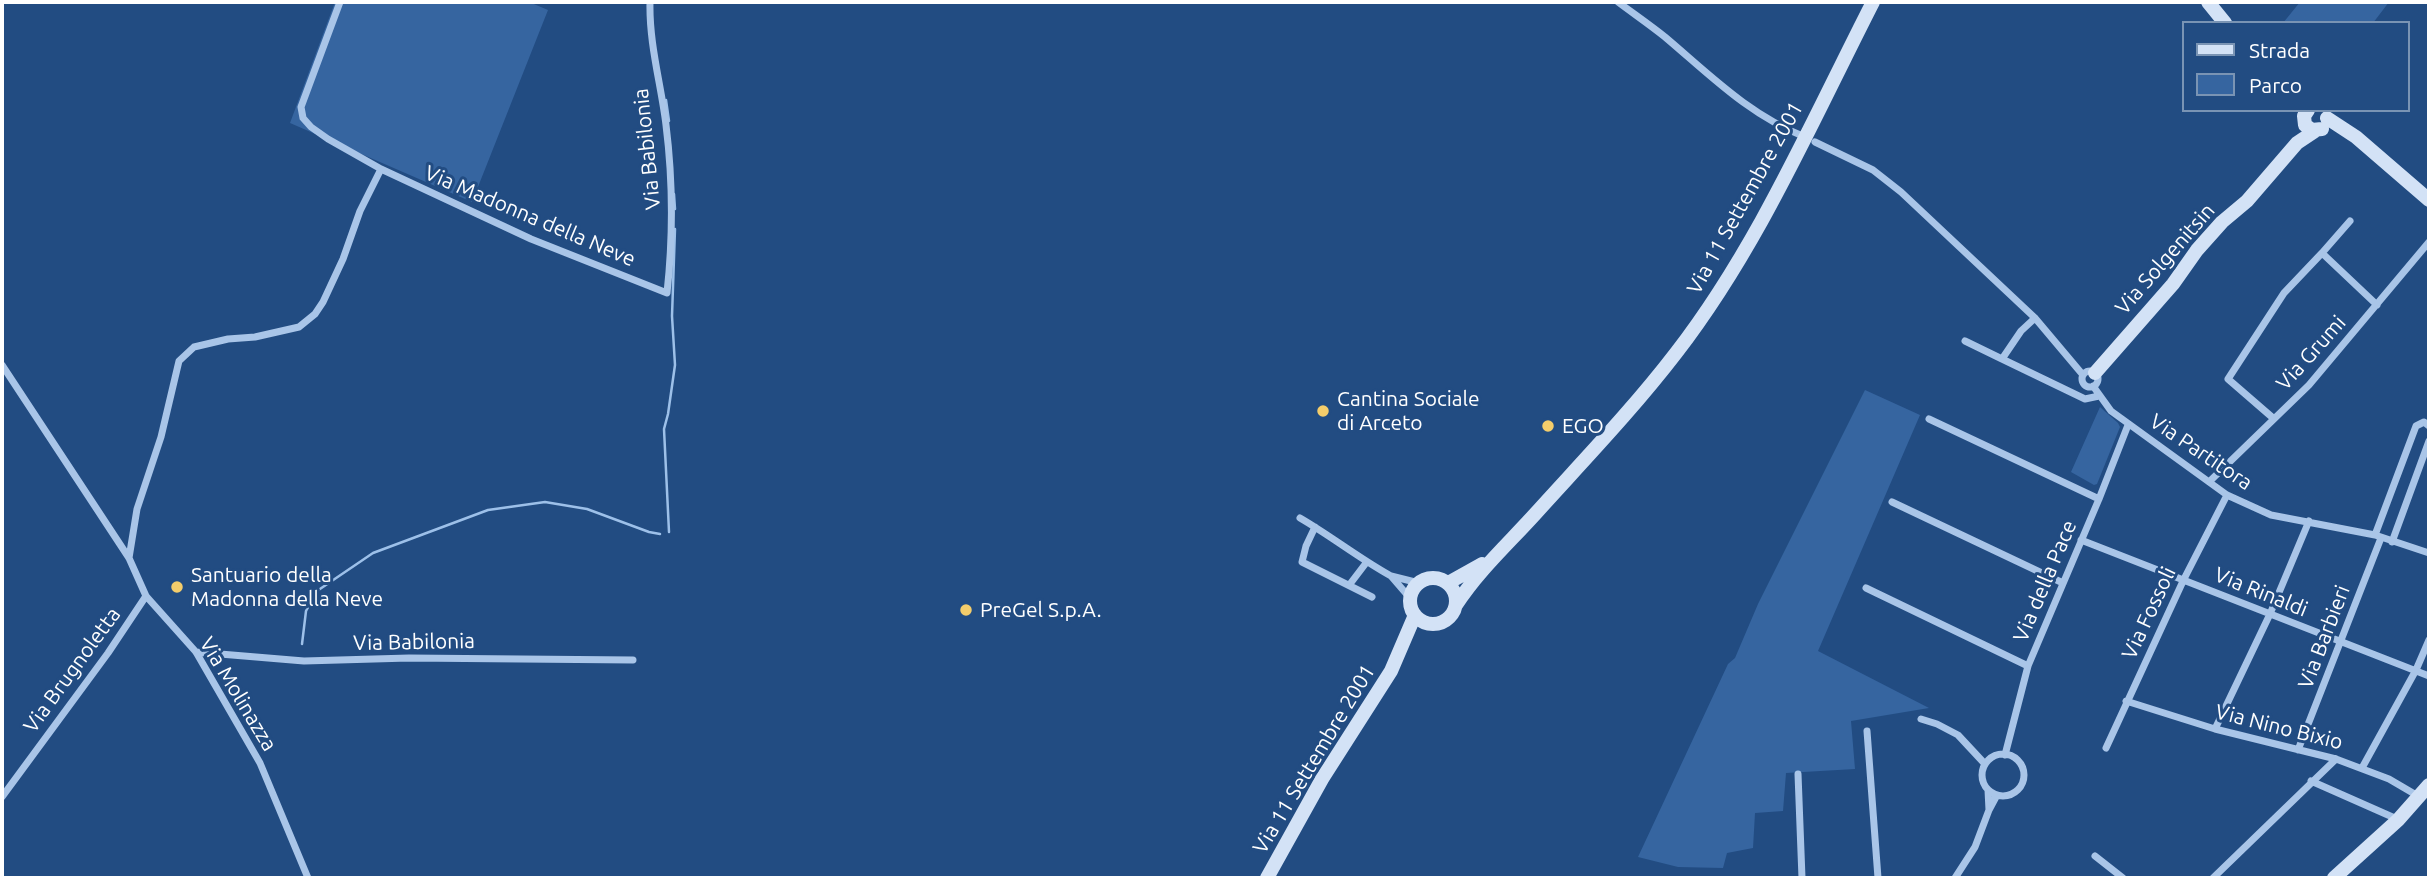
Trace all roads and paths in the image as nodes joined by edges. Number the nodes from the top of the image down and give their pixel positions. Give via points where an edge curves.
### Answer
1 (340, 2) edge
2 (650, 2) edge
3 (1618, 2) edge
4 (1873, 2) edge
5 (2208, 2) edge
6 (2223, 21) edge
7 (2314, 118) edge
8 (1810, 139) junction
9 (381, 169) junction
10 (2429, 200) edge
11 (2350, 221) dead end
12 (2429, 242) edge
13 (2322, 253) junction
14 (667, 293) joint
15 (2377, 305) junction
16 (2035, 318) junction
17 (1965, 341) dead end
18 (2002, 359) junction
19 (2, 365) edge
20 (2090, 378) junction
21 (2099, 396) junction
22 (2273, 418) junction
23 (1929, 419) dead end
24 (2128, 425) junction
25 (2429, 426) edge
26 (2429, 442) edge
27 (2210, 481) junction
28 (2227, 495) junction
29 (2099, 499) junction
30 (1892, 502) dead end
31 (1300, 518) dead end
32 (2309, 521) junction
33 (1315, 527) junction
34 (2378, 536) junction
35 (2081, 540) junction
36 (2392, 542) junction
37 (2429, 552) edge
38 (128, 558) junction
39 (1492, 558) junction
40 (1366, 563) junction
41 (1391, 576) junction
42 (2184, 579) junction
43 (1419, 583) junction
44 (1448, 583) junction
45 (2063, 583) junction
46 (1350, 584) junction
47 (1866, 588) dead end
48 (146, 596) junction
49 (1372, 597) dead end
50 (1410, 598) junction
51 (1456, 605) junction
52 (2270, 614) junction
53 (1415, 615) junction
54 (1430, 625) junction
55 (2429, 640) edge
56 (2341, 642) junction
57 (196, 652) junction
58 (633, 660) dead end
59 (1397, 660) junction
60 (2028, 666) junction
61 (2416, 670) junction
62 (2429, 676) edge
63 (2126, 701) junction
64 (1921, 719) dead end
65 (2215, 729) junction
66 (1867, 731) dead end
67 (2106, 748) dead end
68 (2298, 750) junction
69 (2005, 755) junction
70 (2336, 759) junction
71 (1986, 765) junction
72 (2362, 768) junction
73 (1798, 774) dead end
74 (2311, 781) junction
75 (2429, 785) edge
76 (1988, 790) junction
77 (1997, 795) junction
78 (2418, 796) junction
79 (2, 797) edge
80 (1989, 810) junction
81 (2398, 820) junction
82 (2095, 856) dead end
83 (2338, 877) edge
84 (308, 878) edge
85 (1267, 878) edge
86 (1802, 878) edge
87 (1878, 878) edge
88 (1955, 878) edge
89 (2123, 878) edge
90 (2213, 878) edge

1 - 9 street, Via Madonna della Neve via 301,107 303,118 328,139
2 - 14 street, Via Babilonia via 672,216
3 - 8 street, Via Partitora via 1753,111
4 - 8 main road, Via 11 Settembre 2001
5 - 6 main road
7 - 10 main road via 2345,129
7 - 20 main road, Via Solgenitsin
8 - 16 street, Via Partitora via 1873,170 1901,192
8 - 39 main road, Via 11 Settembre 2001 via 1683,343
9 - 14 street, Via Madonna della Neve via 531,239
9 - 38 street via 315,314 299,327 194,346 179,361 137,509
11 - 13 street
12 - 15 street, Via Grumi
13 - 15 street
13 - 22 street via 2284,293 2228,379
15 - 22 street, Via Grumi via 2309,385
16 - 18 street
16 - 20 street, Via Partitora
17 - 18 street
18 - 21 street via 2085,399
19 - 38 street, Via Molinazza
20 - 21 street, Via Partitora
21 - 24 street, Via Partitora
22 - 27 street, Via Grumi
23 - 29 street
24 - 27 street, Via Partitora
24 - 29 street, Via della Pace
25 - 34 street, Via Barbieri via 2424,422 2416,426
26 - 36 street
27 - 28 street, Via Partitora
28 - 32 street, Via Partitora via 2271,515
28 - 42 street, Via Fossoli
29 - 35 street, Via della Pace
30 - 45 street
31 - 33 street
32 - 34 street, Via Partitora
32 - 52 street
33 - 40 street
33 - 46 street via 1302,562
34 - 36 street, Via Partitora
34 - 56 street, Via Barbieri
35 - 42 street, Via Rinaldi
35 - 45 street, Via della Pace
36 - 37 street, Via Partitora
38 - 48 street, Via Molinazza
39 - 44 main road, Via 11 Settembre 2001
39 - 51 main road, Via 11 Settembre 2001
40 - 41 street
40 - 46 street
41 - 43 street
41 - 50 street
42 - 52 street, Via Rinaldi
42 - 63 street, Via Fossoli
43 - 44 main road, Via 11 Settembre 2001 via 1435,578
43 - 50 main road
44 - 51 main road via 1455,592
45 - 60 street, Via della Pace
46 - 49 street
47 - 60 street
48 - 57 street, Via Molinazza
48 - 79 street, Via Brugnoletta
50 - 53 main road
51 - 54 main road, Via 11 Settembre 2001 via 1444,622
52 - 56 street, Via Rinaldi
52 - 65 street
53 - 54 main road
53 - 59 main road, Via 11 Settembre 2001
54 - 59 main road, Via 11 Settembre 2001
55 - 61 street
56 - 61 street, Via Rinaldi
56 - 68 street, Via Barbieri
57 - 58 street, Via Babilonia via 304,661
57 - 84 street, Via Molinazza via 260,764
59 - 85 main road, Via 11 Settembre 2001
60 - 69 street, Via della Pace
61 - 62 street, Via Rinaldi
61 - 72 street
63 - 65 street, Via Nino Bixio
63 - 67 street, Via Fossoli
64 - 71 street via 1958,735
65 - 68 street, Via Nino Bixio
66 - 87 street
68 - 70 street, Via Nino Bixio
69 - 71 street
69 - 77 street via 2020,764 2023,782 2015,792
70 - 72 street, Via Nino Bixio
70 - 74 street
71 - 76 street via 1983,780
72 - 78 street, Via Nino Bixio
73 - 86 street
74 - 81 street
74 - 90 street
75 - 78 main road
76 - 77 street
76 - 80 street
77 - 80 street
78 - 81 main road
80 - 88 street via 1975,847
81 - 83 main road
82 - 89 street

